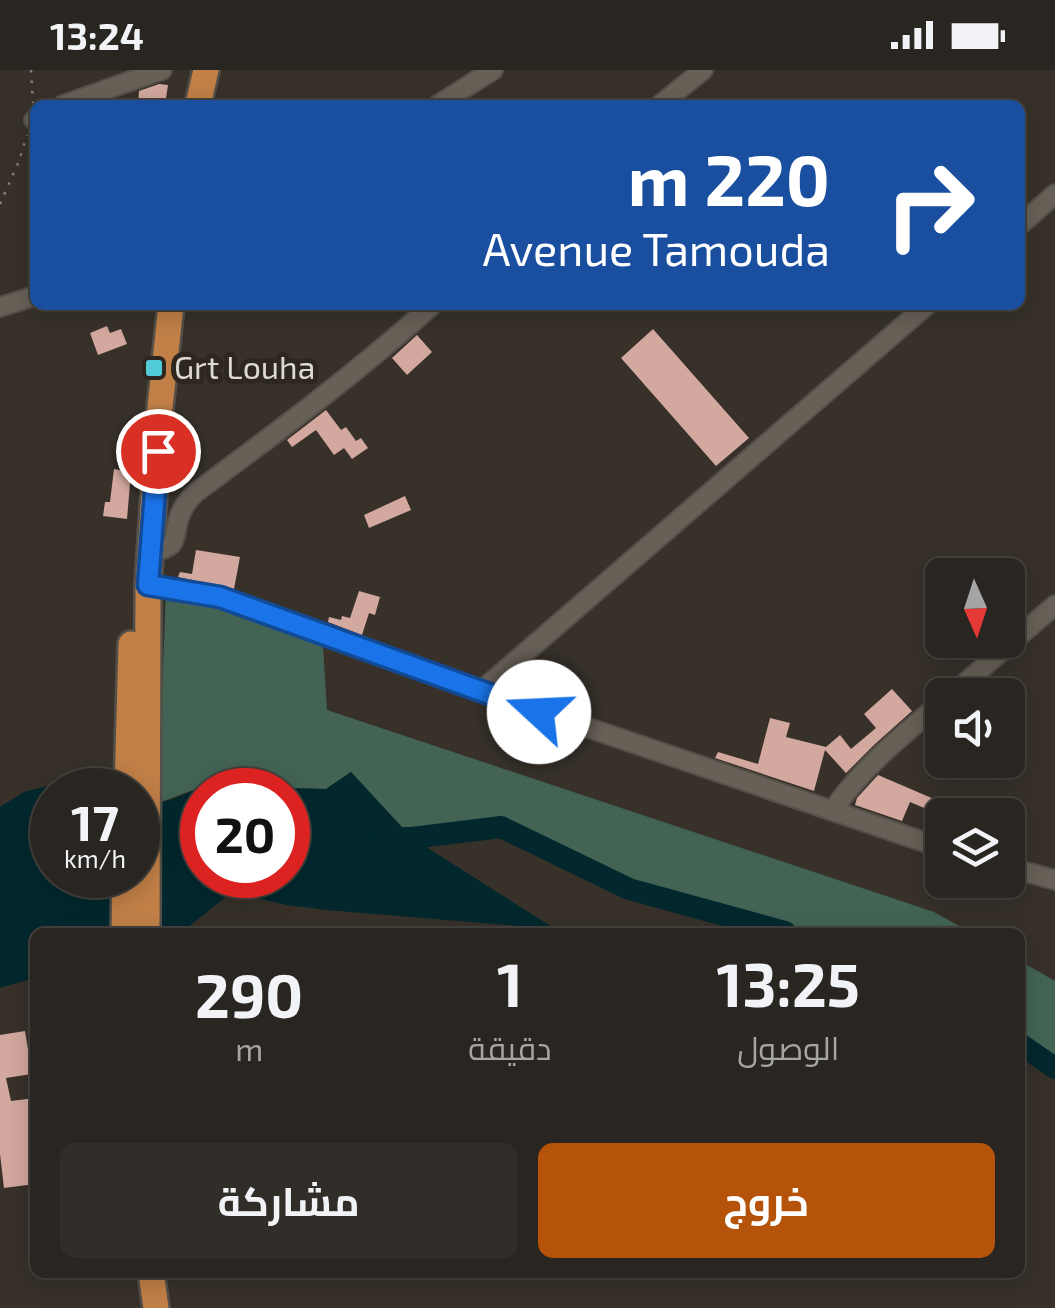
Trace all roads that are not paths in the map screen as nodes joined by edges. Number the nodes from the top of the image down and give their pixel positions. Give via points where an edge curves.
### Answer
1 (162, 70) edge
2 (206, 70) edge
3 (493, 70) edge
4 (703, 70) edge
5 (77, 100) edge
6 (199, 100) edge
7 (446, 100) edge
8 (666, 100) edge
9 (1055, 194) edge
10 (1025, 221) edge
11 (30, 298) edge
12 (0, 307) edge
13 (157, 310) edge
14 (171, 310) edge
15 (427, 310) edge
16 (921, 310) edge
17 (151, 551) junction
18 (148, 585) junction
19 (1055, 606) edge
20 (972, 678) edge
21 (482, 691) junction
22 (925, 716) edge
23 (139, 740) junction
24 (132, 768) edge
25 (832, 811) junction
26 (925, 842) edge
27 (1025, 872) edge
28 (1055, 880) edge
29 (125, 898) edge
30 (124, 928) edge
31 (147, 928) edge
32 (139, 1278) edge
33 (152, 1278) edge
34 (143, 1308) edge
35 (156, 1308) edge

1 - 5 street
2 - 6 highway
3 - 7 street
4 - 8 street
9 - 10 street
11 - 12 street
13 - 23 highway via 136,554
14 - 17 highway
15 - 17 street via 195,493 182,510 174,541
16 - 21 street
17 - 18 highway
18 - 21 street via 220,597
18 - 23 highway
19 - 20 street
21 - 25 street
22 - 25 street via 884,750
23 - 24 highway
23 - 31 highway
25 - 26 street
27 - 28 street
29 - 30 highway
32 - 34 highway
33 - 35 highway

